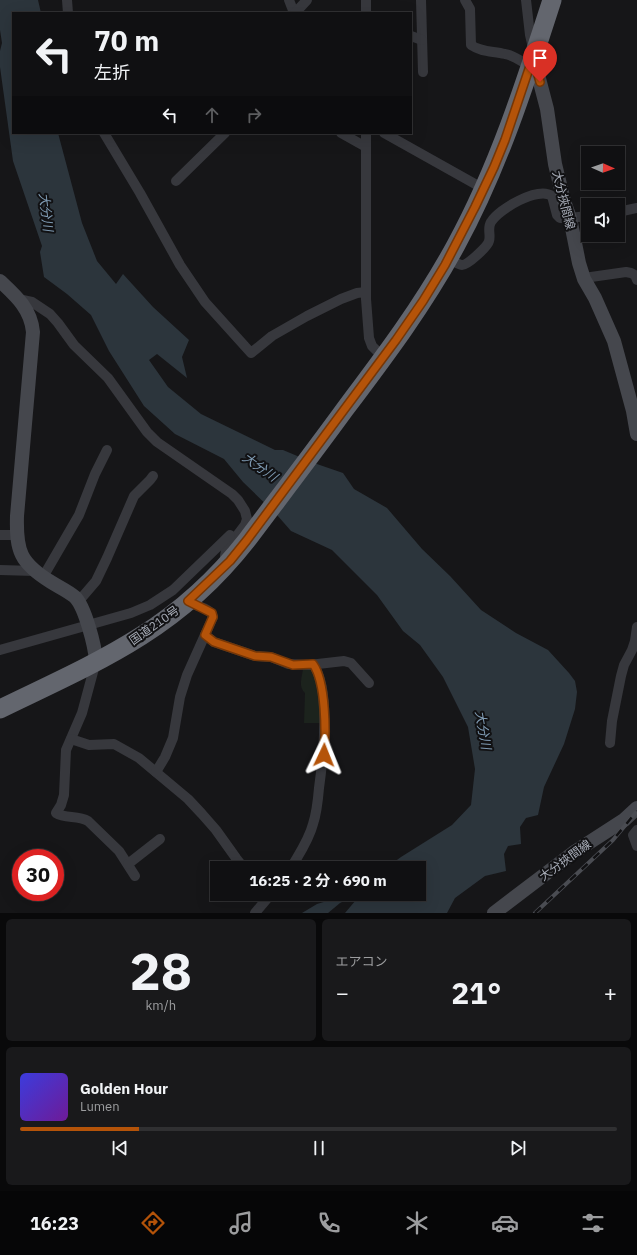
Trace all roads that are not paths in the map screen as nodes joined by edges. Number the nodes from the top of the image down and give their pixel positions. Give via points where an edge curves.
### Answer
1 (67, 0) edge
2 (288, 0) edge
3 (307, 0) edge
4 (366, 0) edge
5 (421, 0) edge
6 (465, 0) edge
7 (526, 0) edge
8 (552, 0) edge
9 (68, 12) edge
10 (294, 12) edge
11 (296, 12) edge
12 (366, 12) edge
13 (412, 36) edge
14 (422, 40) junction
15 (532, 60) junction
16 (423, 72) dead end
17 (105, 134) edge
18 (224, 134) edge
19 (343, 134) edge
20 (366, 134) edge
21 (386, 134) edge
22 (366, 147) junction
23 (176, 181) dead end
24 (484, 189) junction
25 (637, 208) edge
26 (625, 211) edge
27 (581, 217) edge
28 (570, 218) junction
29 (449, 258) junction
30 (584, 278) junction
31 (637, 280) edge
32 (0, 281) edge
33 (366, 292) junction
34 (18, 299) junction
35 (384, 358) junction
36 (634, 408) edge
37 (637, 428) edge
38 (107, 450) dead end
39 (153, 476) dead end
40 (253, 519) junction
41 (0, 535) edge
42 (17, 535) junction
43 (0, 570) edge
44 (39, 574) junction
45 (188, 601) junction
46 (78, 602) junction
47 (88, 624) junction
48 (637, 627) edge
49 (205, 635) junction
50 (0, 650) edge
51 (96, 661) junction
52 (313, 664) junction
53 (370, 683) dead end
54 (0, 709) edge
55 (70, 739) junction
56 (610, 743) dead end
57 (156, 772) junction
58 (637, 808) edge
59 (637, 830) edge
60 (160, 839) dead end
61 (637, 846) edge
62 (238, 861) edge
63 (295, 861) edge
64 (128, 864) junction
65 (135, 876) dead end
66 (265, 901) edge
67 (254, 913) edge
68 (494, 913) edge

1 - 9 street
2 - 10 street
3 - 11 street
4 - 12 street
5 - 14 street
6 - 15 street via 470,9 471,45 495,53
7 - 15 street
8 - 15 highway, 国道210号
13 - 14 street
14 - 16 street
15 - 24 highway, 国道210号 via 505,140
15 - 28 main road, 大分挾間線 via 546,109 557,171
17 - 33 street via 180,265 205,302 251,353 272,336 302,319 341,299
18 - 23 street
19 - 22 street
20 - 22 street
21 - 24 street
22 - 33 street
24 - 29 highway, 国道210号
25 - 26 street
27 - 28 street
28 - 29 street via 559,217 552,196 548,193 533,195 504,209 491,221 487,245 466,264 460,265
28 - 30 main road, 大分挾間線
29 - 35 highway, 国道210号
30 - 31 street via 631,272
30 - 36 main road, 大分挾間線 via 611,335
32 - 34 main road
33 - 35 street via 370,341
34 - 40 street via 32,302 50,314 74,345 108,378 152,437 235,496
34 - 42 main road via 29,314 33,332
35 - 40 highway, 国道210号
36 - 37 main road, 大分挾間線
38 - 44 street via 79,515
39 - 46 street via 134,496 96,581
40 - 45 highway, 国道210号 via 242,547
40 - 47 street via 228,537 161,599 140,610
41 - 42 street
42 - 44 main road via 20,553 27,564
43 - 44 street
44 - 46 main road
45 - 49 street via 213,614
45 - 51 highway, 国道210号 via 142,635
46 - 47 main road
47 - 50 street
47 - 51 main road
48 - 56 street via 633,646 621,676
49 - 52 street via 214,642 255,656 271,657 293,665
49 - 57 street via 184,684 173,738
51 - 54 highway, 国道210号
51 - 55 street via 82,713
52 - 53 street via 349,662
52 - 63 street via 323,695 323,762 314,824
55 - 57 street via 93,746 114,744 133,754
55 - 64 street via 66,754 64,795 56,813 88,821 113,844
57 - 62 street via 202,814
58 - 68 main road, 大分挾間線 via 624,820 572,853
59 - 61 street via 633,835
60 - 64 street
64 - 65 street
66 - 67 street

